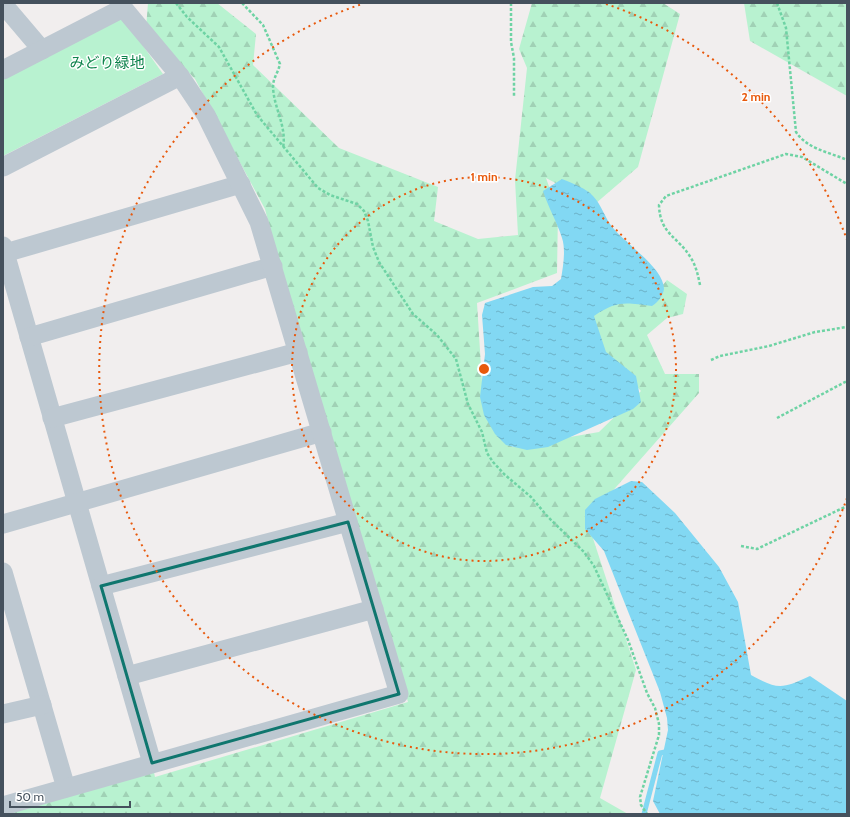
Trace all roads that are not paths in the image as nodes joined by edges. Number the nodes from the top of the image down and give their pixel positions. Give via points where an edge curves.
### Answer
1 (3, 4) edge
2 (121, 6) edge
3 (42, 50) junction
4 (3, 70) edge
5 (180, 76) junction
6 (3, 166) edge
7 (241, 184) junction
8 (4, 250) edge
9 (273, 266) junction
10 (29, 337) junction
11 (298, 352) junction
12 (52, 418) junction
13 (322, 432) junction
14 (77, 502) junction
15 (348, 522) junction
16 (3, 524) edge
17 (3, 572) edge
18 (101, 586) junction
19 (374, 609) junction
20 (9, 617) edge
21 (127, 676) junction
22 (42, 705) junction
23 (3, 714) edge
24 (152, 763) junction
25 (66, 788) junction
26 (3, 806) edge

1 - 3 street
2 - 3 street
2 - 5 street
3 - 4 street
5 - 6 street
5 - 7 street via 206,115
7 - 8 street
7 - 9 street via 259,222
8 - 10 street
9 - 10 street
9 - 11 street
10 - 12 street
11 - 12 street
11 - 13 street
12 - 14 street
13 - 14 street
13 - 15 street
14 - 16 street
14 - 18 street
15 - 18 street
15 - 19 street
17 - 20 street
18 - 21 street
19 - 21 street
19 - 24 street via 399,694
20 - 22 street
21 - 24 street
22 - 23 street
22 - 25 street
24 - 25 street
25 - 26 street

